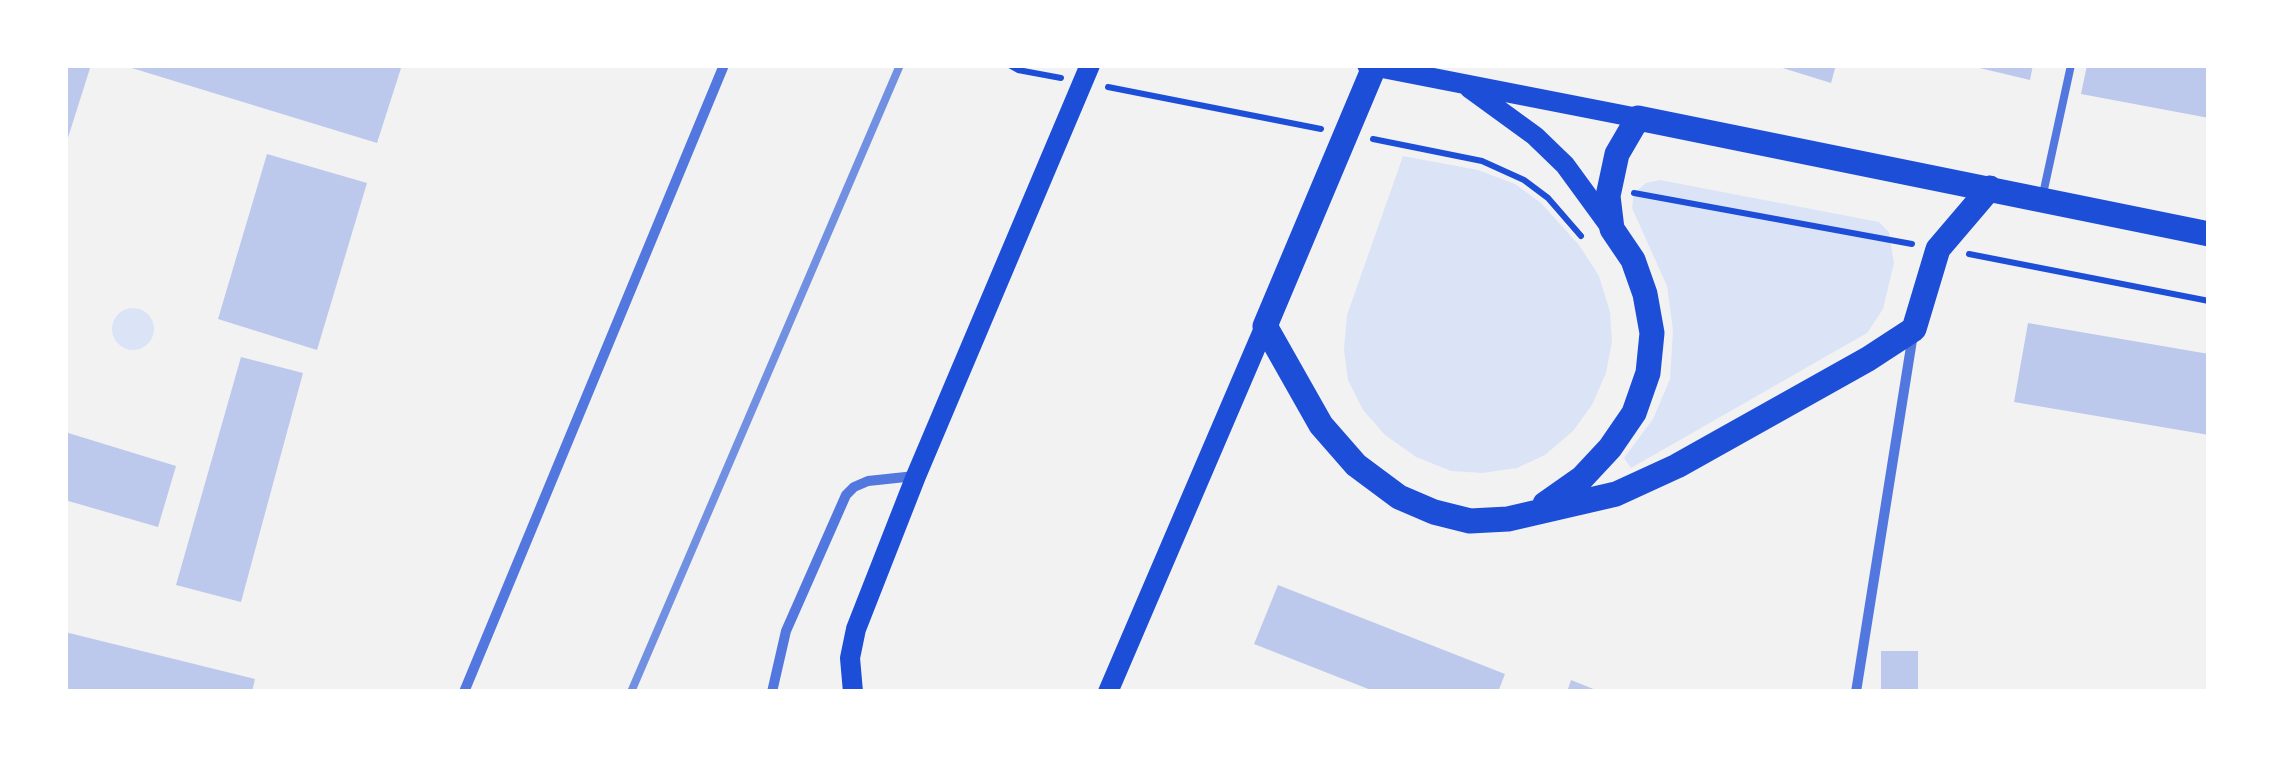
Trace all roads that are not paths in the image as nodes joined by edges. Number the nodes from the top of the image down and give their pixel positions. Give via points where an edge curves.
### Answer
1 (724, 65) edge
2 (1090, 65) edge
3 (1371, 65) edge
4 (2070, 65) edge
5 (1464, 84) junction
6 (1638, 118) junction
7 (1990, 188) junction
8 (1598, 196) junction
9 (2042, 199) junction
10 (2209, 234) edge
11 (1265, 326) junction
12 (1914, 328) junction
13 (916, 476) junction
14 (1508, 519) junction
15 (464, 692) edge
16 (772, 692) edge
17 (853, 692) edge
18 (1108, 692) edge
19 (1856, 692) edge

1 - 15 street
2 - 13 main road
3 - 5 main road
3 - 11 main road
4 - 9 lane
5 - 6 main road
5 - 8 main road via 1535,136
6 - 7 main road
6 - 8 main road
7 - 9 main road
7 - 12 main road via 1938,250
8 - 14 main road via 1645,294 1652,333 1648,373 1634,413 1582,478 1548,503
9 - 10 main road
11 - 14 main road via 1321,425 1356,465 1399,497 1434,512 1470,521
11 - 18 main road
12 - 14 main road via 1677,466 1616,494
12 - 19 street
13 - 16 street via 868,481 846,495 786,631
13 - 17 main road via 856,629

